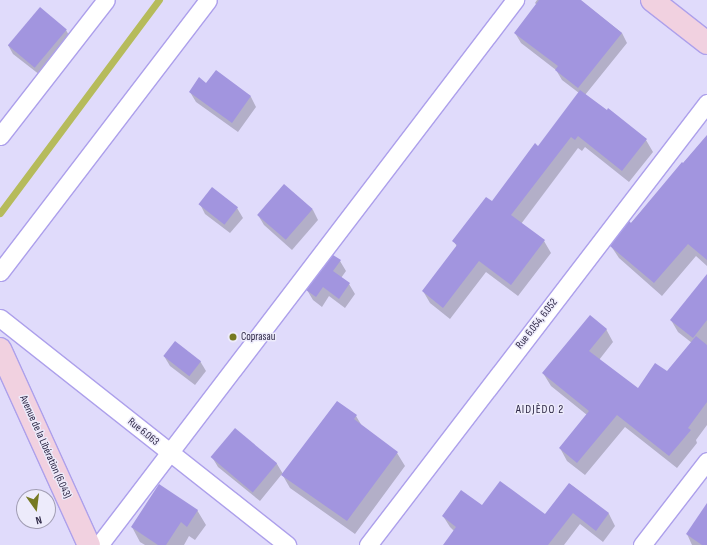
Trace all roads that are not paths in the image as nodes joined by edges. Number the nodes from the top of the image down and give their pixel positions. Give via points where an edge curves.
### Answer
1 (106, 0) edge
2 (208, 0) edge
3 (515, 0) edge
4 (652, 0) edge
5 (707, 43) edge
6 (707, 103) edge
7 (0, 136) edge
8 (0, 272) edge
9 (0, 318) edge
10 (0, 349) edge
11 (168, 452) junction
12 (707, 461) edge
13 (89, 545) edge
14 (99, 545) edge
15 (288, 545) edge
16 (368, 545) edge
17 (642, 545) edge

1 - 7 street
2 - 8 street
3 - 11 street
4 - 5 main road
6 - 16 street, Rue 6.054, 6.052
9 - 11 street, Rue 6.063
10 - 13 main road, Avenue de la Libération (6.043)
11 - 14 street
11 - 15 street, Rue 6.063
12 - 17 street

